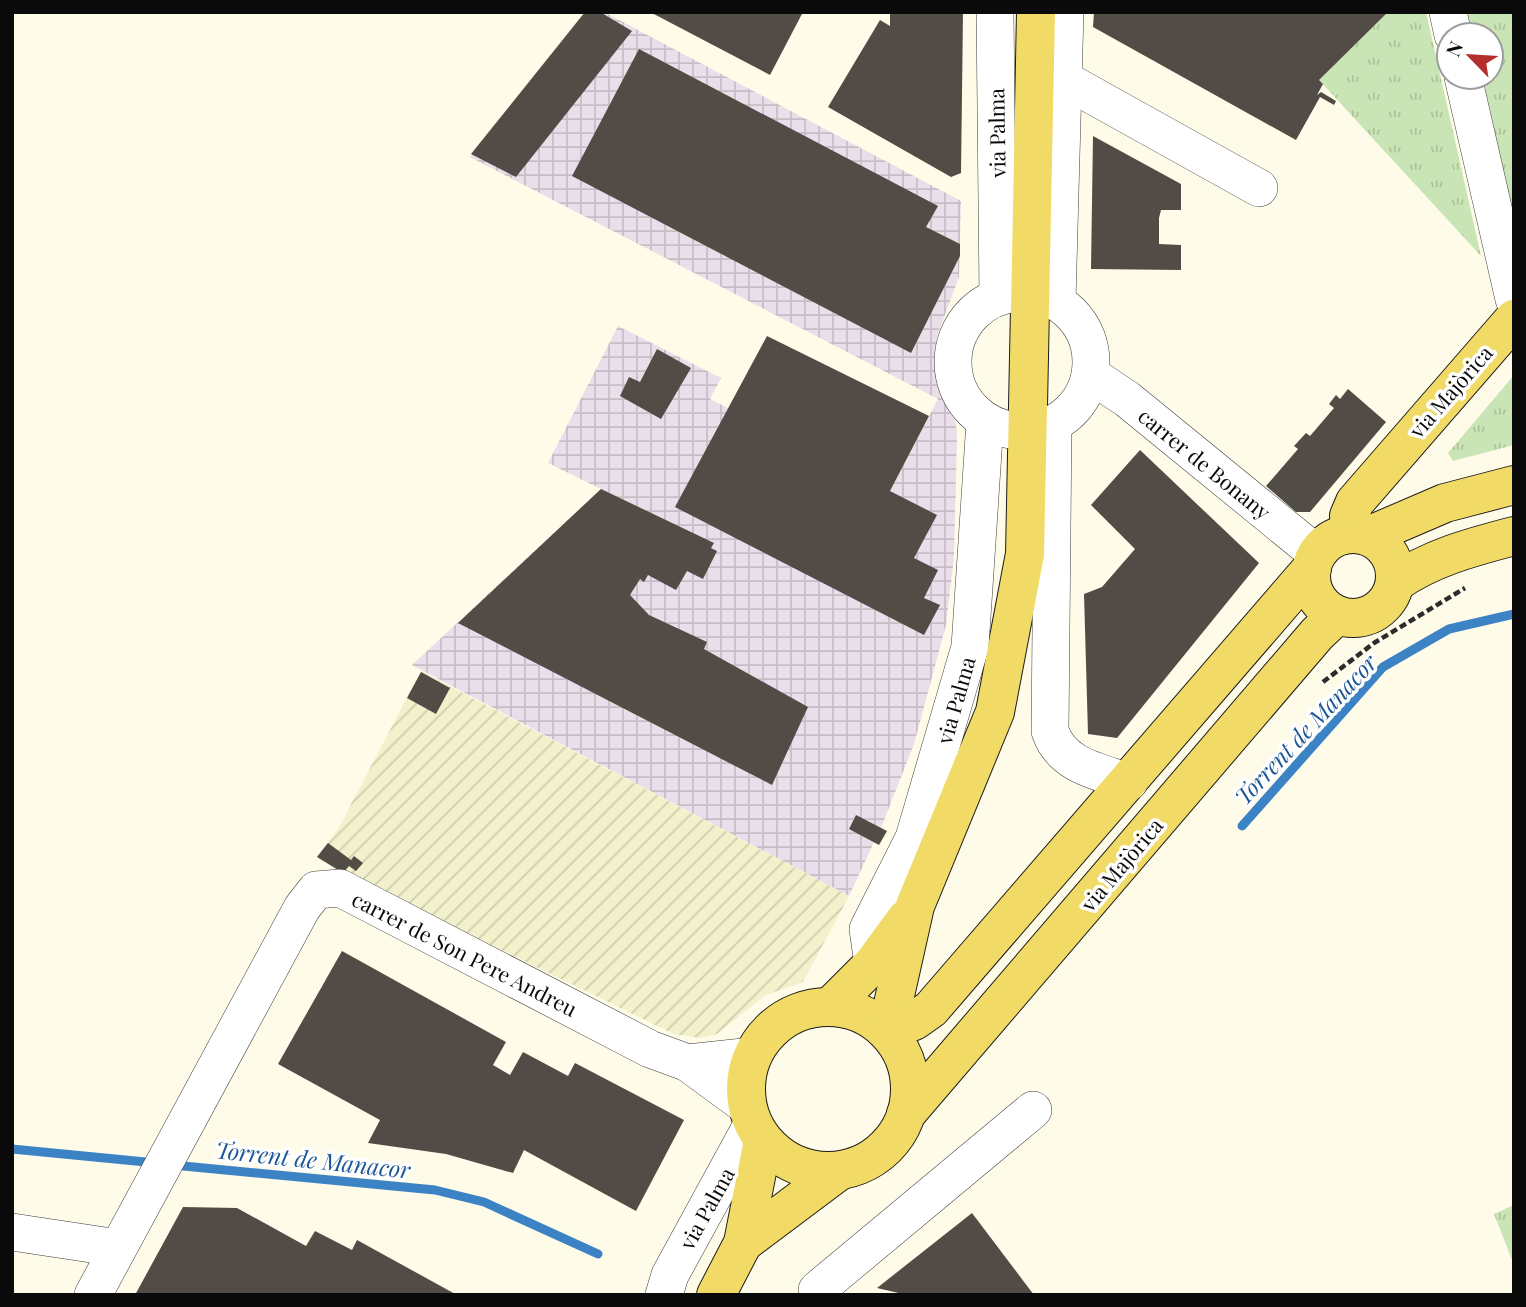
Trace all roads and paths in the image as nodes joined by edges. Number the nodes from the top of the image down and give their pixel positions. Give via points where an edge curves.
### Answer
1 (995, 12) edge
2 (1036, 12) edge
3 (1065, 12) edge
4 (1065, 80) junction
5 (1466, 91) edge
6 (1259, 188) dead end
7 (1028, 297) junction
8 (1514, 299) edge
9 (1514, 318) edge
10 (1091, 375) junction
11 (985, 422) junction
12 (1040, 428) junction
13 (1387, 463) junction
14 (1514, 485) edge
15 (1421, 512) junction
16 (1361, 535) junction
17 (1514, 536) edge
18 (1315, 561) junction
19 (1395, 583) junction
20 (1337, 615) junction
21 (1129, 782) junction
22 (915, 906) junction
23 (873, 964) junction
24 (830, 1007) junction
25 (887, 1031) junction
26 (753, 1056) junction
27 (688, 1063) junction
28 (1033, 1110) dead end
29 (906, 1114) junction
30 (755, 1124) junction
31 (839, 1171) junction
32 (12, 1232) edge
33 (118, 1248) junction
34 (729, 1276) edge
35 (817, 1290) dead end
36 (93, 1295) edge
37 (664, 1295) edge

1 - 7 street, via Palma
2 - 7 main road
3 - 4 street
4 - 6 street
4 - 7 street
5 - 8 street
7 - 10 street via 1074,314 1092,353
7 - 11 street via 979,307 964,324 954,355 957,388 968,407
7 - 12 main road
9 - 13 main road, via Majòrica
10 - 12 street via 1071,412
10 - 18 street, carrer de Bonany via 1127,399
11 - 12 street via 1005,430
11 - 23 street, via Palma via 970,648 914,838 868,929
12 - 21 street via 1050,731 1065,757
12 - 22 main road via 1025,554 995,712
13 - 15 main road via 1397,501
13 - 16 main road, via Majòrica via 1349,516
14 - 15 main road
15 - 16 main road
16 - 18 main road via 1333,539
16 - 19 main road via 1380,543 1390,555
17 - 19 main road via 1467,548 1413,570
18 - 20 main road via 1316,596
18 - 21 main road
19 - 20 main road via 1384,605 1374,612 1362,617
20 - 29 main road, via Majòrica
21 - 25 main road via 932,1009
22 - 23 main road
22 - 25 main road
23 - 24 main road
24 - 25 main road via 859,1013
24 - 26 main road via 792,1016 775,1026
25 - 29 main road via 907,1068
26 - 27 street
26 - 30 main road via 746,1082
27 - 30 street
27 - 33 street, carrer de Son Pere Andreu via 650,1049 340,888 316,890 302,908
28 - 35 street
29 - 31 main road via 880,1153
30 - 31 main road via 785,1160 800,1167
30 - 34 main road
30 - 37 street, via Palma via 670,1275
31 - 34 main road
32 - 33 street
33 - 36 street

